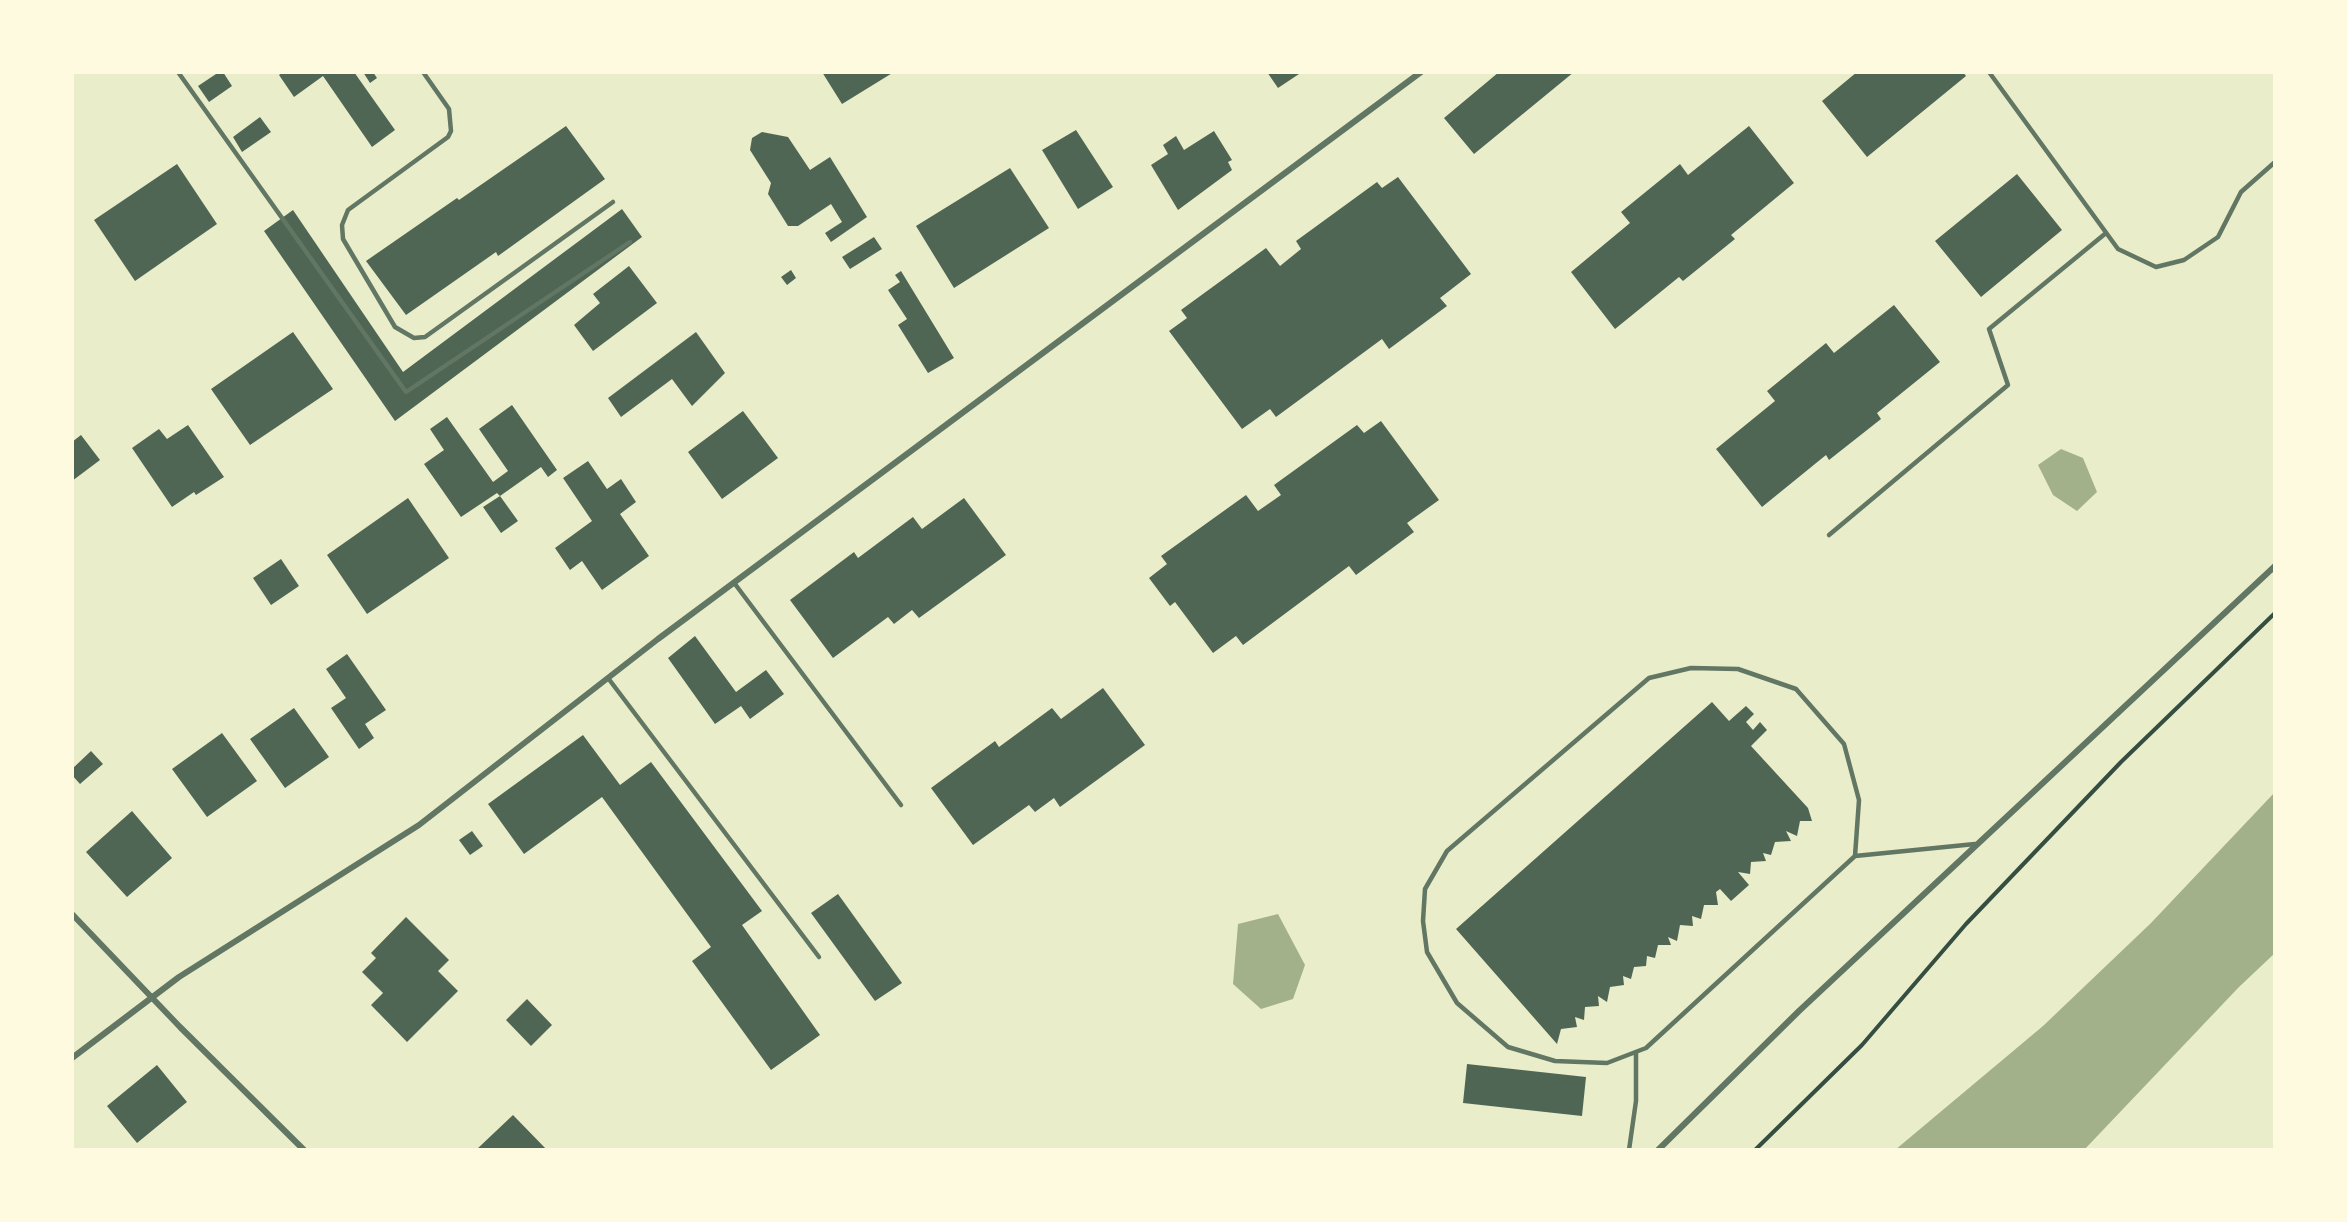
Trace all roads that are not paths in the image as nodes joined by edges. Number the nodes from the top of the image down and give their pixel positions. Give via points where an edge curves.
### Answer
1 (178, 72) edge
2 (423, 72) edge
3 (1421, 72) edge
4 (1989, 72) edge
5 (2275, 162) edge
6 (613, 202) dead end
7 (2106, 232) junction
8 (630, 242) dead end
9 (1829, 535) dead end
10 (2275, 566) edge
11 (735, 584) junction
12 (608, 678) junction
13 (901, 805) dead end
14 (1975, 844) junction
15 (1855, 856) junction
16 (72, 914) edge
17 (819, 957) dead end
18 (153, 999) junction
19 (1636, 1052) junction
20 (72, 1058) edge
21 (304, 1150) edge
22 (1629, 1150) edge
23 (1658, 1150) edge

1 - 8 lane via 406,392
2 - 6 lane via 449,109 448,137 348,210 342,225 343,239 395,327 414,338 425,337
3 - 11 street
4 - 7 lane
5 - 7 lane via 2241,192 2218,237 2184,260 2156,267 2118,249
7 - 9 lane via 1989,329 2008,385
10 - 14 street
11 - 12 street
11 - 13 lane
12 - 17 lane
12 - 18 street via 419,825 179,977
14 - 15 lane
14 - 23 street
15 - 19 lane via 1646,1048
15 - 19 lane via 1859,800 1844,744 1796,689 1738,669 1691,668 1649,678 1448,851 1425,888 1423,921 1427,952 1457,1003 1508,1047 1555,1061 1607,1063
16 - 18 street
18 - 20 street
18 - 21 street
19 - 22 lane via 1636,1101

